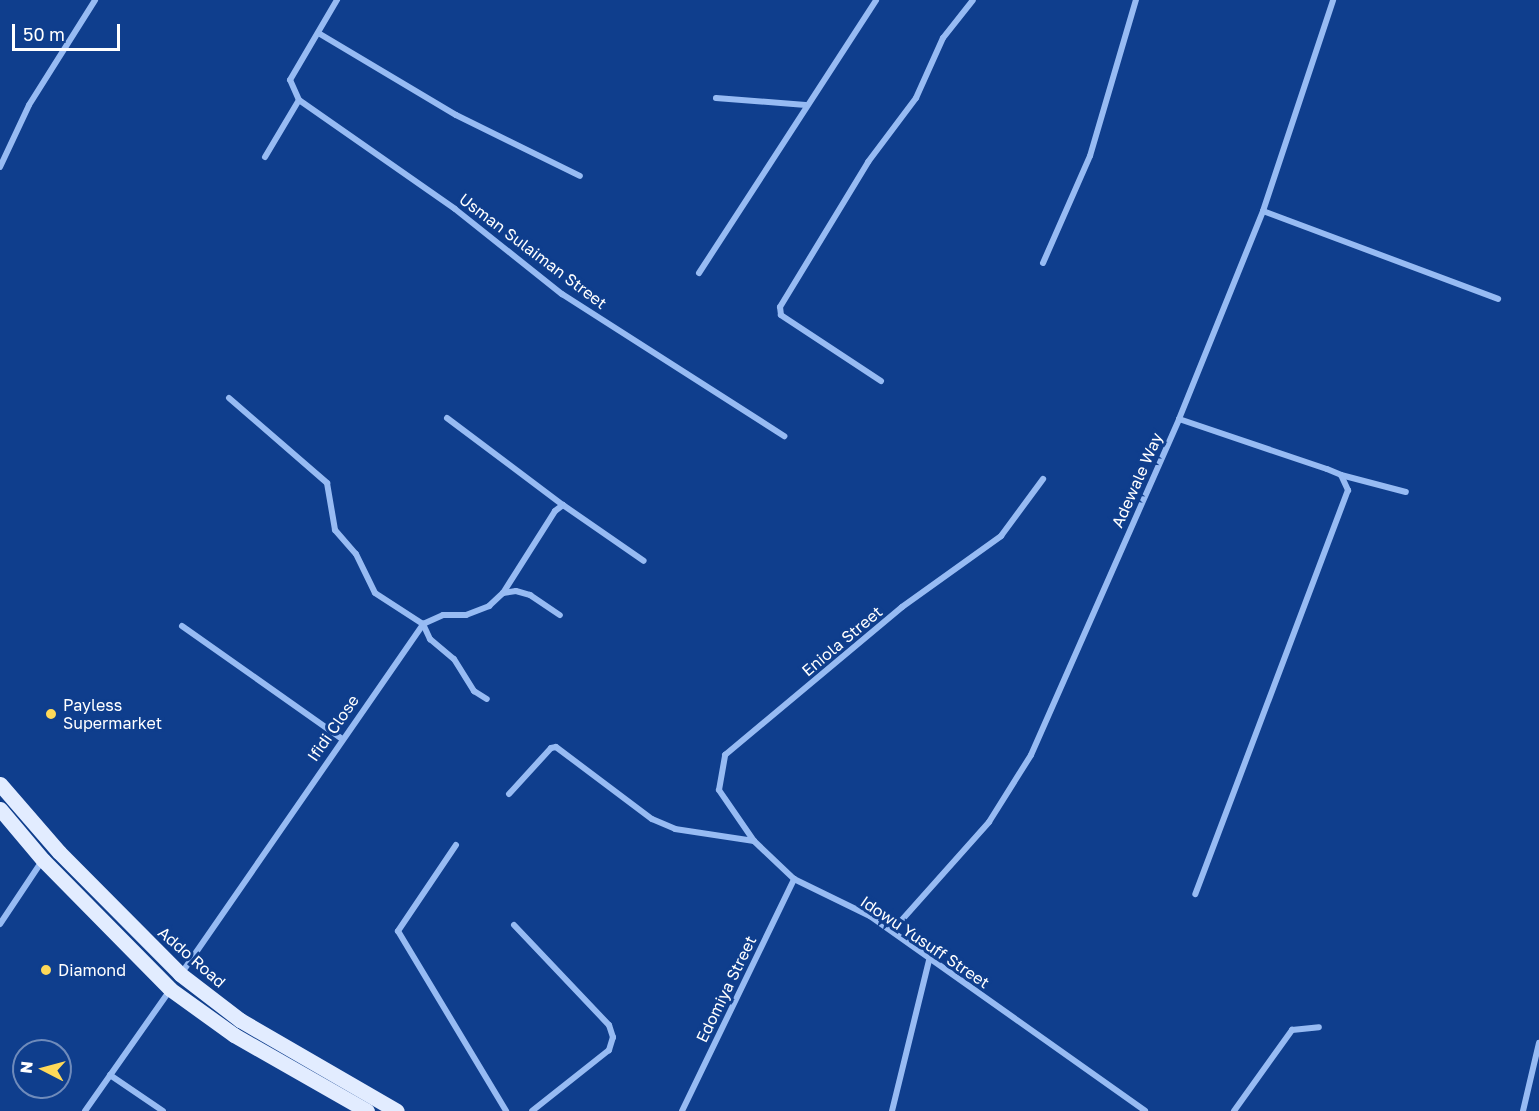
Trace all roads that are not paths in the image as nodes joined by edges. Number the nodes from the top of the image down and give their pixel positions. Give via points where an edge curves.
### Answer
1 (95, 0) edge
2 (337, 0) edge
3 (876, 0) edge
4 (973, 0) edge
5 (1136, 0) edge
6 (1333, 0) edge
7 (320, 34) junction
8 (716, 98) dead end
9 (299, 99) junction
10 (806, 105) junction
11 (265, 157) dead end
12 (0, 166) edge
13 (580, 177) dead end
14 (1263, 211) junction
15 (1043, 263) dead end
16 (699, 273) dead end
17 (1497, 299) dead end
18 (881, 381) dead end
19 (229, 398) dead end
20 (447, 418) dead end
21 (1179, 418) junction
22 (784, 436) dead end
23 (1341, 475) junction
24 (1043, 479) dead end
25 (1406, 492) dead end
26 (563, 505) junction
27 (644, 561) dead end
28 (503, 593) junction
29 (560, 615) dead end
30 (423, 624) junction
31 (182, 626) dead end
32 (487, 699) dead end
33 (342, 739) junction
34 (0, 784) edge
35 (509, 794) dead end
36 (0, 809) edge
37 (754, 841) junction
38 (456, 845) dead end
39 (43, 860) junction
40 (794, 879) junction
41 (1195, 894) dead end
42 (0, 924) edge
43 (514, 925) dead end
44 (892, 931) junction
45 (929, 960) junction
46 (180, 974) junction
47 (170, 989) junction
48 (1319, 1027) dead end
49 (1539, 1043) edge
50 (110, 1075) junction
51 (85, 1111) edge
52 (163, 1111) edge
53 (367, 1111) edge
54 (397, 1111) edge
55 (506, 1111) edge
56 (532, 1111) edge
57 (682, 1111) edge
58 (892, 1111) edge
59 (1145, 1111) edge
60 (1234, 1111) edge
61 (1523, 1111) edge

1 - 12 street via 29,105
2 - 7 street
3 - 10 street via 831,74
4 - 18 street via 943,38 916,98 868,162 780,307 782,315
5 - 15 street via 1090,156
6 - 14 street, Adewale Way
7 - 9 street via 308,45 290,80
7 - 13 street via 456,115
8 - 10 street
9 - 11 street
9 - 22 street, Usman Sulaiman Street via 455,209 562,294
10 - 16 street
14 - 17 street
14 - 21 street, Adewale Way
19 - 30 street via 327,483 335,530 362,563 375,593
20 - 26 street
21 - 23 street
21 - 44 street, Adewale Way via 1012,791
23 - 25 street
23 - 41 street via 1348,490
24 - 37 street, Eniola Street via 1001,536 902,607 725,755 719,772 719,790
26 - 27 street
26 - 28 street via 555,511
28 - 29 street via 530,595
28 - 30 street via 489,606 466,615 443,615
30 - 32 street via 430,639 454,659 474,691
30 - 33 street, Ifidi Close
31 - 33 street
33 - 46 street, Ifidi Close
34 - 46 main road, Addo Road via 59,852
35 - 37 street via 556,747 652,819 675,829
36 - 39 main road
37 - 40 street, Idowu Yusuff Street
38 - 55 street via 398,931
39 - 42 street
39 - 47 main road
40 - 44 street, Idowu Yusuff Street
40 - 57 street, Edomiya Street
43 - 56 street via 609,1025 613,1037 609,1050
44 - 45 street, Idowu Yusuff Street
45 - 58 street
45 - 59 street, Idowu Yusuff Street
46 - 54 main road, Addo Road via 240,1020
47 - 50 street
47 - 53 main road via 234,1035
48 - 60 street via 1292,1030
49 - 61 street
50 - 51 street
50 - 52 street

